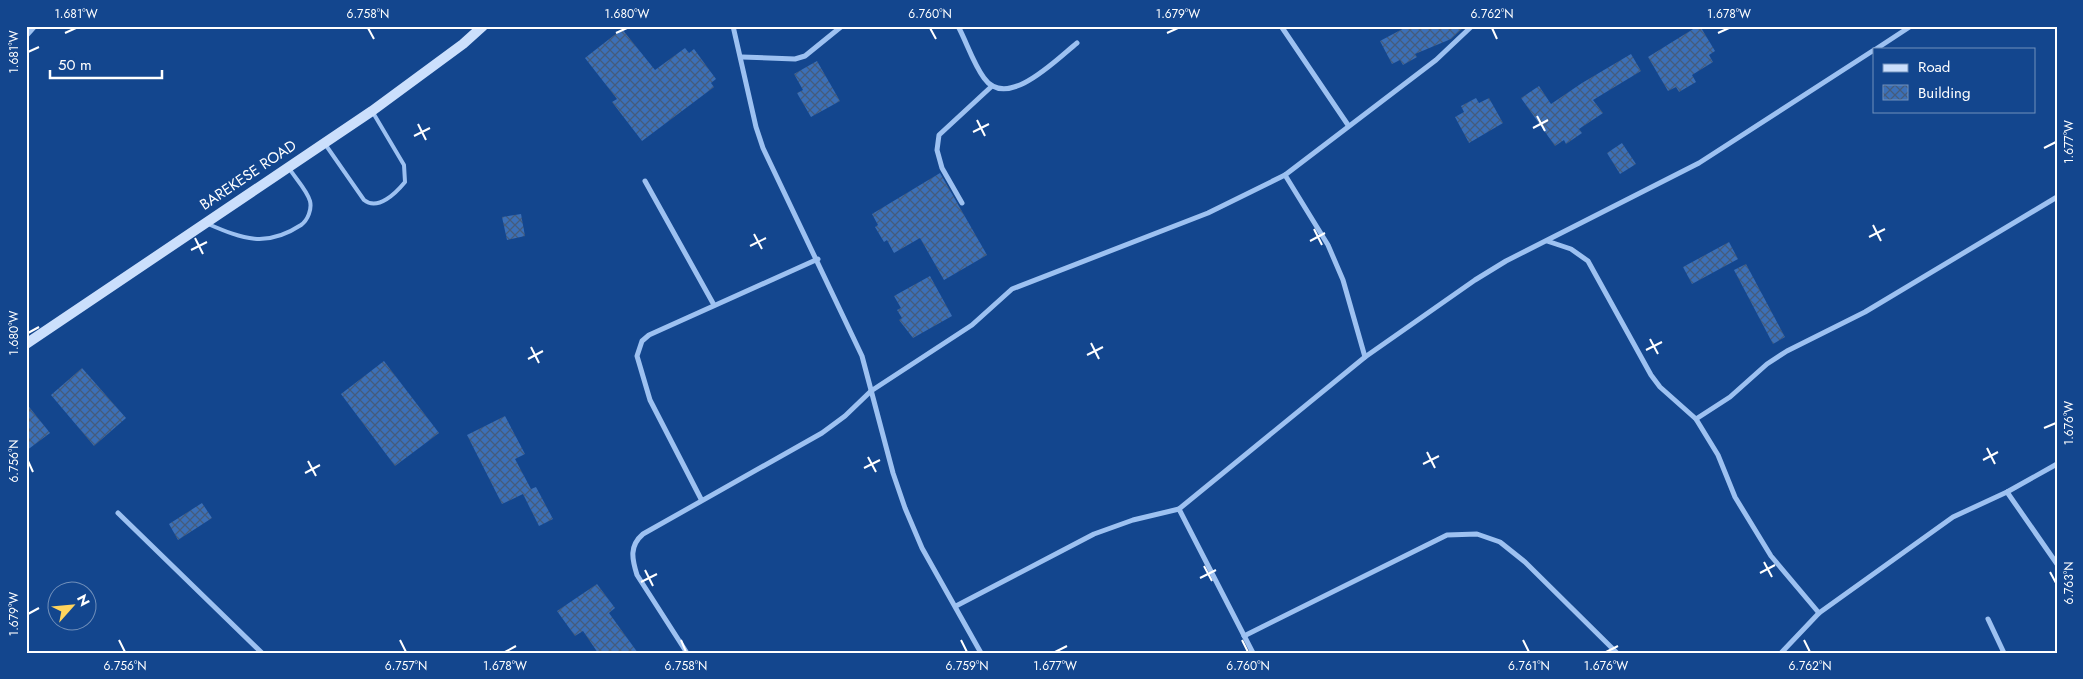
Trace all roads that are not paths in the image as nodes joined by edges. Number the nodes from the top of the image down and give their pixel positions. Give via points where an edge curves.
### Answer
1 (35, 26) edge
2 (483, 26) edge
3 (733, 26) edge
4 (842, 26) edge
5 (958, 26) edge
6 (1280, 26) edge
7 (1472, 26) edge
8 (1910, 26) edge
9 (26, 36) edge
10 (1077, 43) dead end
11 (1877, 48) edge
12 (1873, 50) edge
13 (742, 57) junction
14 (992, 86) junction
15 (372, 111) junction
16 (1348, 126) junction
17 (324, 142) junction
18 (288, 166) junction
19 (1285, 175) junction
20 (645, 181) dead end
21 (2057, 197) edge
22 (962, 203) dead end
23 (204, 222) junction
24 (1547, 242) junction
25 (818, 259) junction
26 (714, 305) junction
27 (26, 344) edge
28 (1365, 357) junction
29 (871, 392) junction
30 (1696, 419) junction
31 (2057, 464) edge
32 (2007, 492) junction
33 (701, 500) junction
34 (1179, 509) junction
35 (118, 513) dead end
36 (2057, 564) edge
37 (956, 606) junction
38 (1819, 613) junction
39 (1988, 619) dead end
40 (1244, 636) junction
41 (262, 653) edge
42 (687, 653) edge
43 (981, 653) edge
44 (1253, 653) edge
45 (1617, 653) edge
46 (1781, 653) edge
47 (2004, 653) edge

1 - 9 street
2 - 15 main road, BAREKESE ROAD
3 - 13 street
4 - 13 street via 805,56 795,59
5 - 14 street via 984,79
6 - 16 street
7 - 16 street via 1436,60
8 - 11 street
10 - 14 street via 1024,84 1013,89
12 - 24 street via 1699,163
13 - 25 street via 763,148
14 - 22 street via 940,135 937,150 942,168
15 - 17 main road, BAREKESE ROAD
15 - 17 lane via 404,165 405,182 397,191 378,203 369,204
16 - 19 street
17 - 18 main road, BAREKESE ROAD
18 - 23 main road, BAREKESE ROAD
18 - 23 lane via 310,201 310,214 304,222 273,239 238,237
19 - 28 street via 1328,245 1340,271
19 - 29 street via 1208,212 1012,289 972,325
20 - 26 street
21 - 30 street via 1865,312 1787,351 1730,397
23 - 27 main road, BAREKESE ROAD
24 - 28 street via 1475,280
24 - 30 street via 1571,249 1588,261 1650,375
25 - 26 street
25 - 29 street via 862,356
26 - 33 street via 649,335 642,341 638,356 650,400
28 - 34 street
29 - 33 street via 822,432
29 - 37 street via 905,508 926,555
30 - 38 street via 1718,455 1735,496 1771,556
31 - 32 street
32 - 36 street
32 - 38 street via 1954,517
33 - 42 street via 643,534 632,548 637,575
34 - 37 street via 1094,534
34 - 40 street
35 - 41 street
37 - 43 street
38 - 46 street
39 - 47 street
40 - 44 street
40 - 45 street via 1447,535 1477,534 1500,542 1525,562

